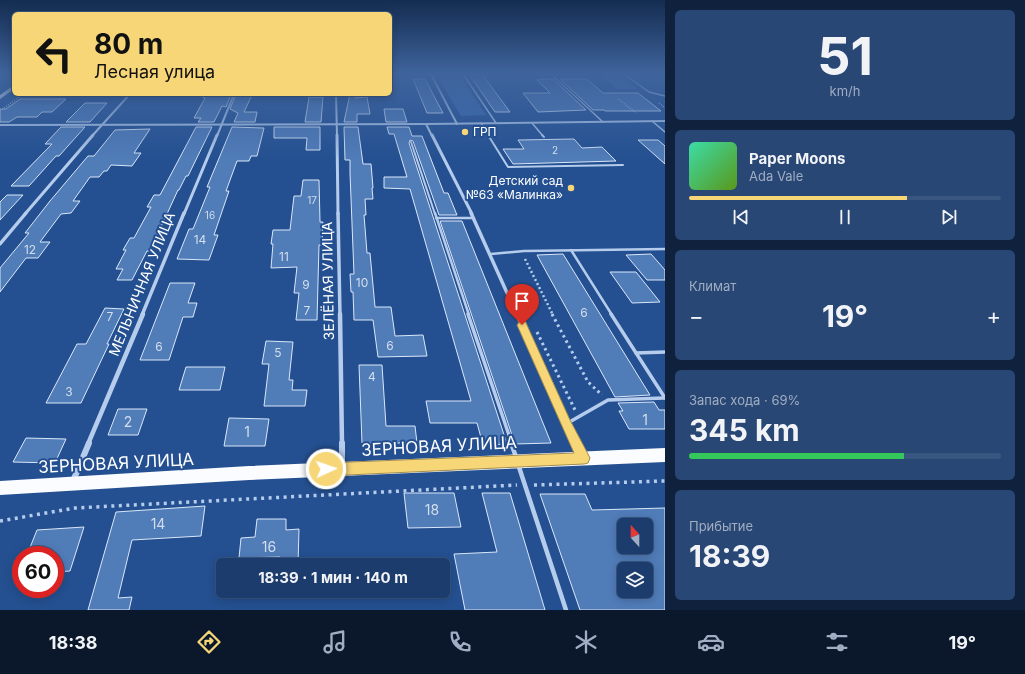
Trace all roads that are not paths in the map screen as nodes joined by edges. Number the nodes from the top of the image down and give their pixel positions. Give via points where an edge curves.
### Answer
1 (122, 102) edge
2 (230, 102) edge
3 (336, 102) edge
4 (446, 102) edge
5 (482, 102) edge
6 (582, 102) edge
7 (652, 121) junction
8 (665, 121) edge
9 (603, 122) junction
10 (336, 123) junction
11 (481, 123) junction
12 (496, 123) junction
13 (532, 123) junction
14 (220, 124) junction
15 (426, 124) junction
16 (457, 124) junction
17 (0, 125) edge
18 (101, 125) junction
19 (665, 132) edge
20 (544, 138) dead end
21 (411, 142) dead end
22 (622, 165) dead end
23 (436, 218) junction
24 (474, 218) junction
25 (0, 244) edge
26 (665, 248) edge
27 (571, 250) junction
28 (491, 254) junction
29 (665, 352) edge
30 (636, 353) junction
31 (665, 398) edge
32 (566, 424) junction
33 (665, 455) edge
34 (584, 458) junction
35 (517, 460) junction
36 (342, 468) junction
37 (72, 483) junction
38 (0, 488) edge
39 (566, 610) edge

1 - 18 street
2 - 14 street, МЕЛЬНИЧНАЯ УЛИЦА
3 - 10 street, ЗЕЛЁНАЯ УЛИЦА
4 - 16 street
5 - 12 lane
6 - 9 lane
7 - 8 street
7 - 9 street
7 - 19 lane
9 - 13 street
10 - 14 street
10 - 15 street
10 - 36 street, ЗЕЛЁНАЯ УЛИЦА
11 - 12 street
11 - 16 street
11 - 22 lane via 508,167
12 - 13 street
13 - 20 lane
14 - 18 street
14 - 37 street, МЕЛЬНИЧНАЯ УЛИЦА
15 - 16 street
15 - 24 street
17 - 18 street
18 - 25 street
21 - 23 lane
23 - 24 lane
23 - 35 lane
24 - 28 street
26 - 27 lane
27 - 28 lane
27 - 30 lane
28 - 32 street
29 - 30 lane
30 - 31 lane
31 - 32 lane via 608,400
32 - 34 street
33 - 34 main road, ЗЕРНОВАЯ УЛИЦА
34 - 35 main road, ЗЕРНОВАЯ УЛИЦА
35 - 36 main road, ЗЕРНОВАЯ УЛИЦА
35 - 39 lane
36 - 37 main road, ЗЕРНОВАЯ УЛИЦА
37 - 38 main road, ЗЕРНОВАЯ УЛИЦА

